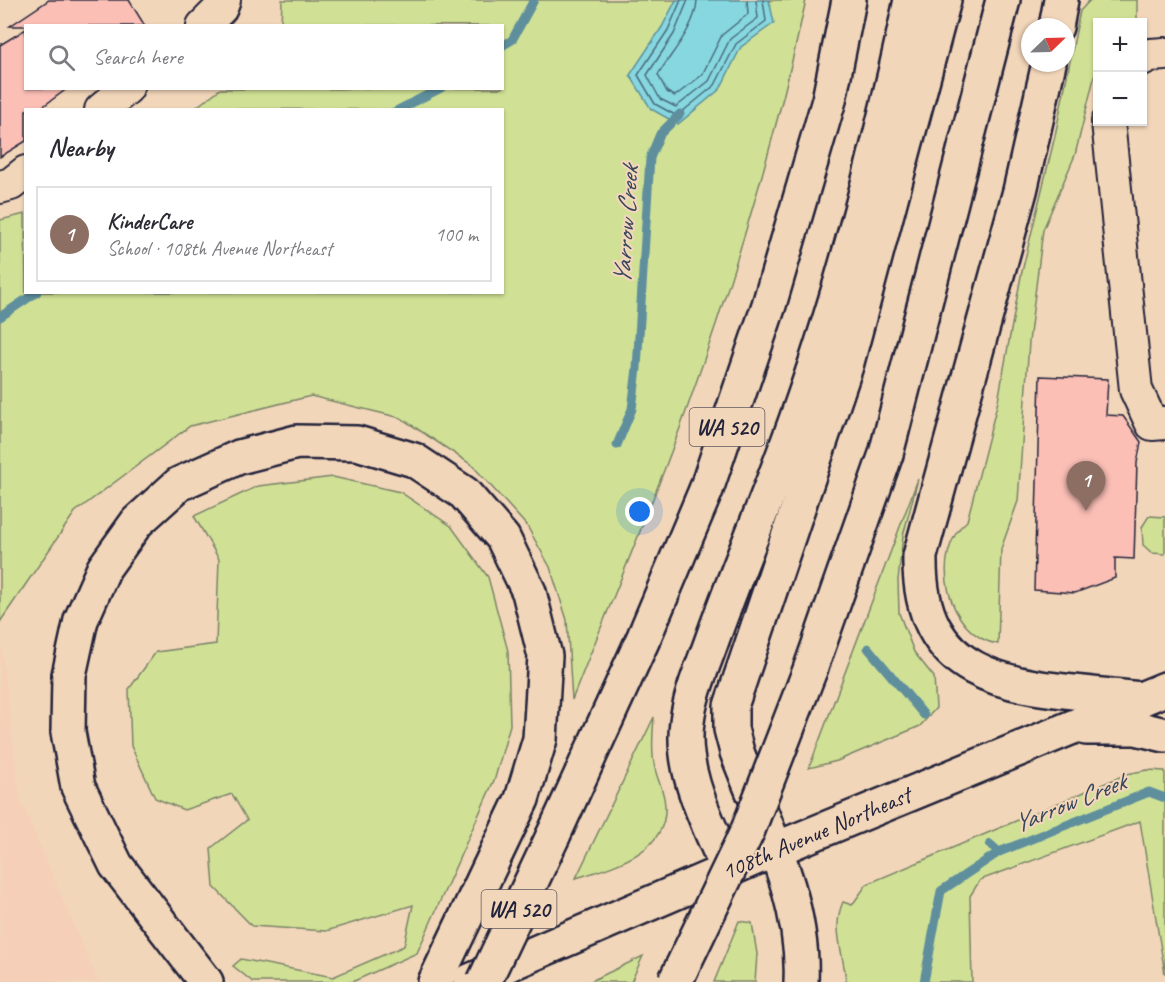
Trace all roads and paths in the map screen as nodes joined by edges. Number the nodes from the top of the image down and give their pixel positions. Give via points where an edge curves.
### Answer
1 (224, 0) edge
2 (849, 0) edge
3 (911, 0) edge
4 (944, 0) edge
5 (1003, 0) edge
6 (1061, 0) edge
7 (1058, 18) edge
8 (205, 24) edge
9 (1165, 54) edge
10 (1147, 57) edge
11 (1047, 72) edge
12 (125, 90) edge
13 (103, 108) edge
14 (1108, 126) edge
15 (24, 174) edge
16 (0, 187) edge
17 (1165, 423) edge
18 (1153, 694) edge
19 (1066, 729) junction
20 (1165, 735) edge
21 (774, 850) junction
22 (728, 870) junction
23 (206, 982) edge
24 (435, 982) edge
25 (468, 982) edge
26 (484, 982) edge
27 (675, 982) edge
28 (801, 982) edge

1 - 8 street
2 - 26 main road, WA 520, bridge via 825,111 769,305 706,490 644,637
3 - 22 main road via 893,87 838,293 786,449 694,692 687,722 686,752 693,783
4 - 21 main road via 846,366 730,705 737,752
5 - 27 main road, bridge via 886,454 810,670 748,830
6 - 7 main road
9 - 10 street
11 - 18 main road via 1020,191 920,556 919,584 925,611 937,636 955,656 978,672 1004,682
12 - 13 street
14 - 17 street via 1136,390 1152,424
15 - 16 street
18 - 19 main road, 108th Avenue Northeast
19 - 20 main road via 1136,728
19 - 21 main road, 108th Avenue Northeast
21 - 22 main road, 108th Avenue Northeast
21 - 28 main road via 796,912
22 - 25 main road, 108th Avenue Northeast
23 - 24 main road via 116,865 78,787 68,732 69,675 81,620 104,568 137,522 178,484 239,457 297,442 357,443 414,460 464,493 503,538 529,592 545,656 540,739 511,826

